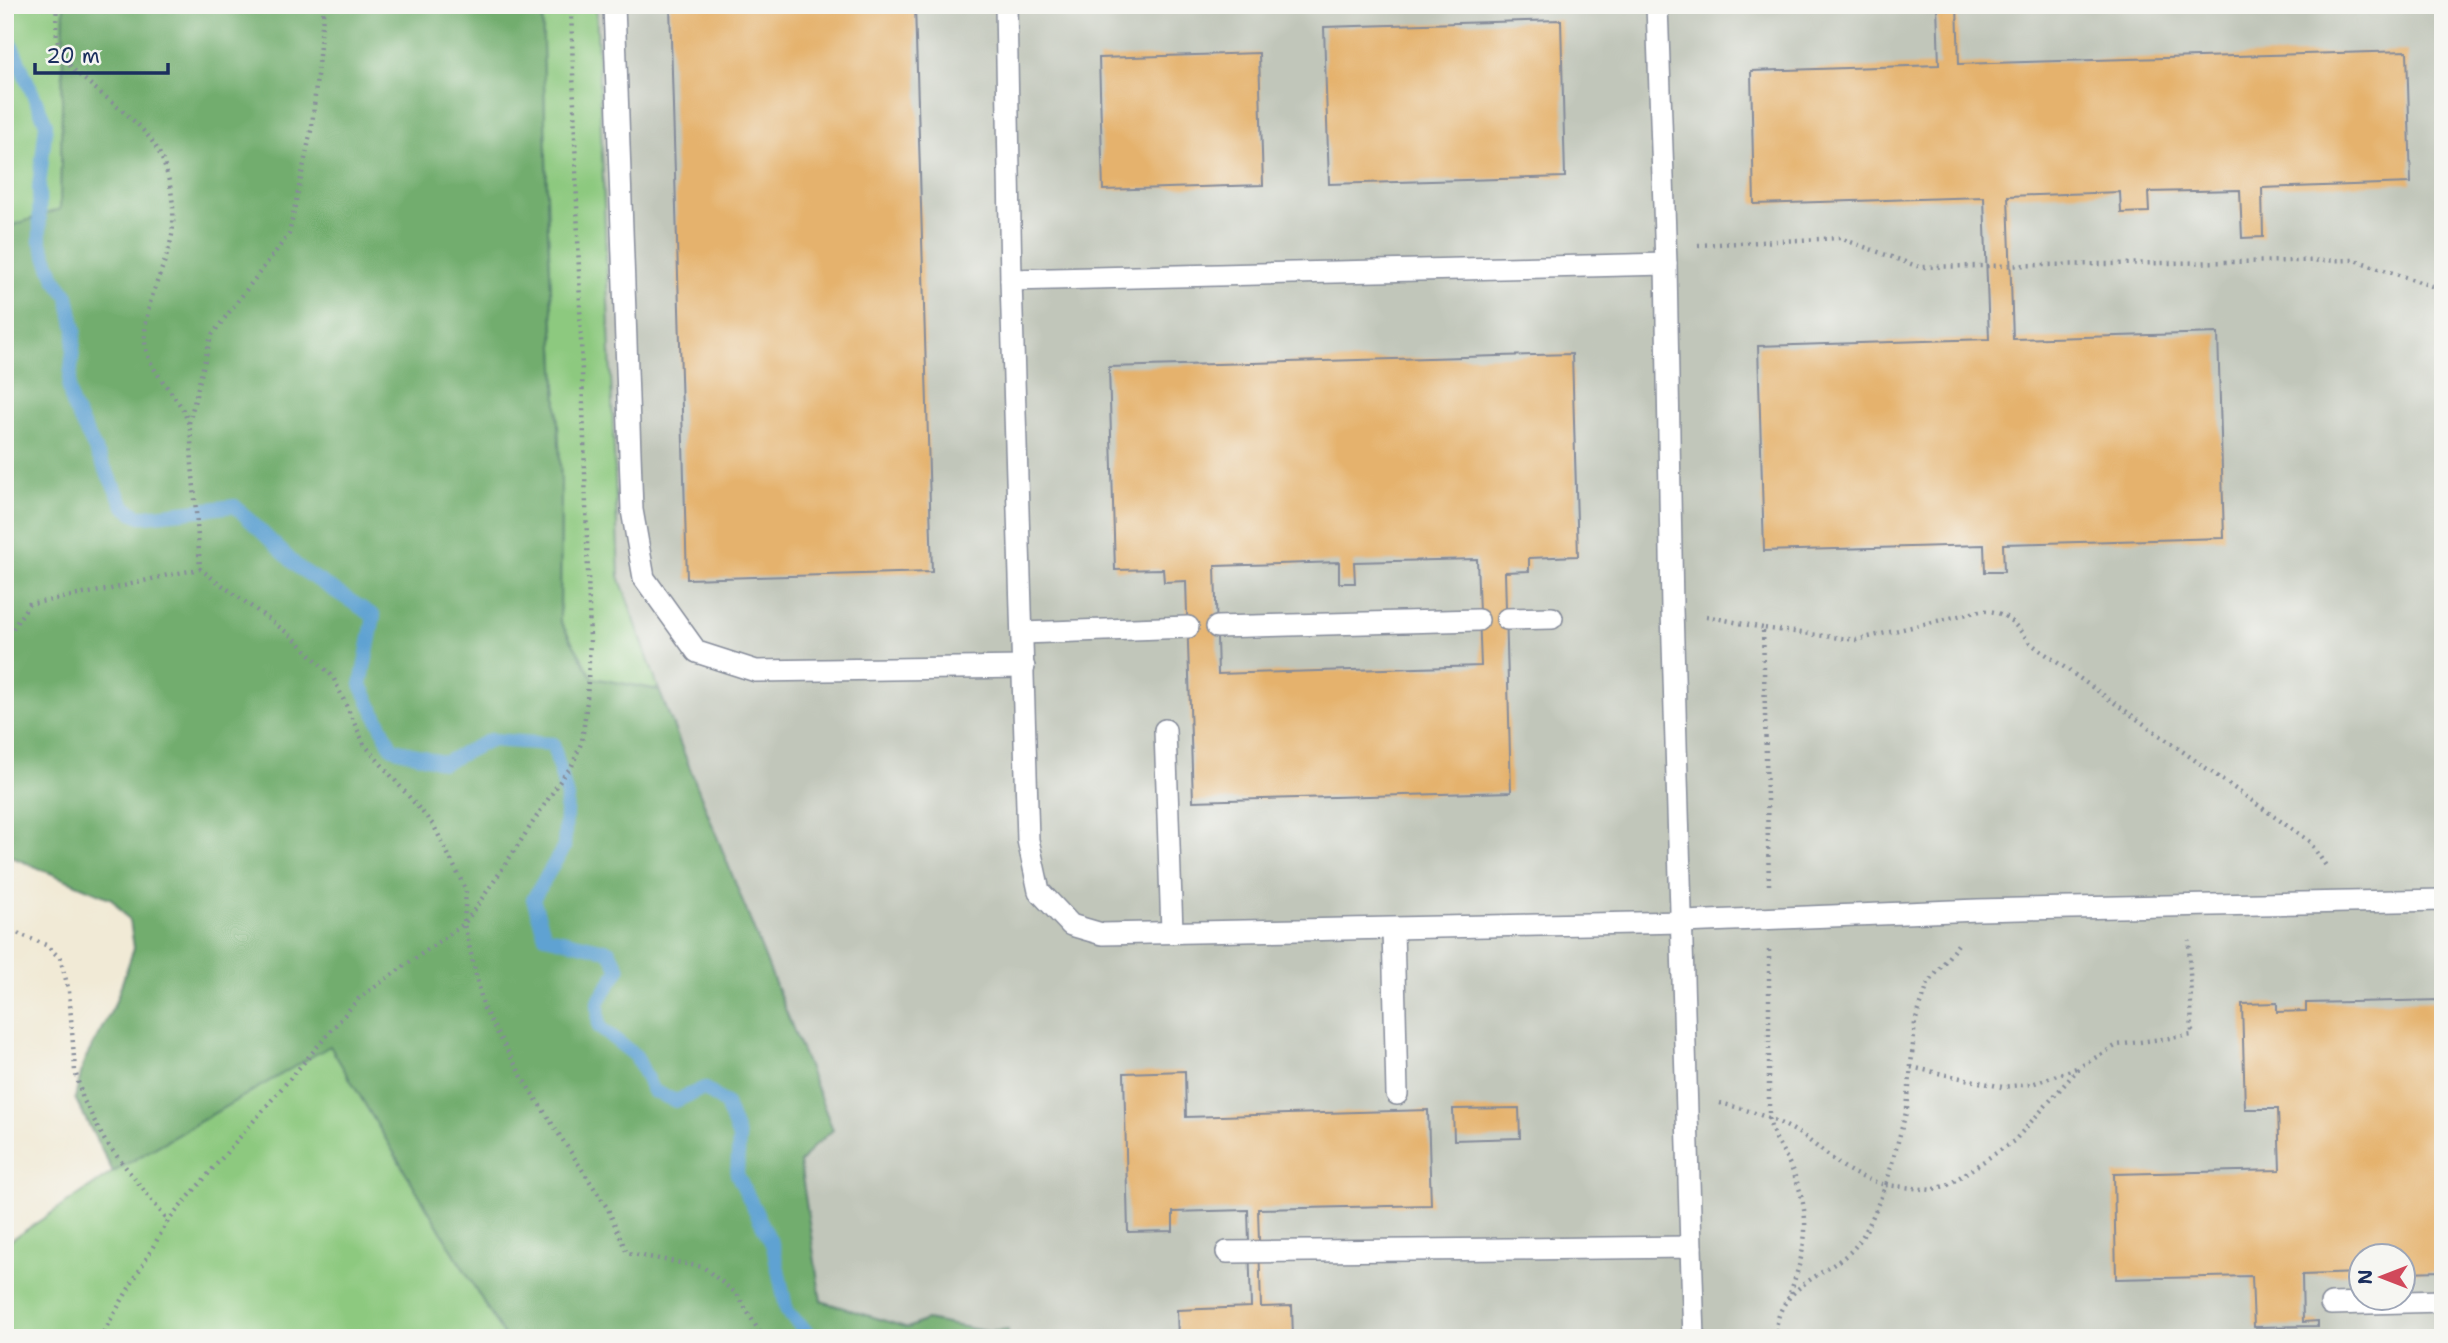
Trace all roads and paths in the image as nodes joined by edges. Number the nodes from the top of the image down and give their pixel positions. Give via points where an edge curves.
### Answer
1 (57, 5) edge
2 (324, 5) edge
3 (571, 5) edge
4 (614, 5) edge
5 (1006, 5) edge
6 (1657, 5) edge
7 (1665, 255) junction
8 (1011, 280) junction
9 (2443, 290) edge
10 (189, 424) junction
11 (200, 569) junction
12 (1672, 609) junction
13 (1552, 618) dead end
14 (1507, 619) dead end
15 (1478, 620) dead end
16 (1188, 627) dead end
17 (1217, 627) dead end
18 (1763, 628) junction
19 (1023, 633) junction
20 (5, 640) edge
21 (1024, 667) junction
22 (1165, 730) dead end
23 (2443, 900) edge
24 (2350, 902) junction
25 (2187, 904) junction
26 (1978, 910) junction
27 (1769, 919) junction
28 (1683, 922) junction
29 (464, 924) junction
30 (5, 928) edge
31 (1393, 929) junction
32 (1172, 931) junction
33 (2081, 1066) junction
34 (1911, 1067) junction
35 (1397, 1094) dead end
36 (1687, 1102) junction
37 (1769, 1119) junction
38 (1886, 1185) junction
39 (168, 1221) junction
40 (1691, 1247) junction
41 (1227, 1252) dead end
42 (1788, 1299) junction
43 (2443, 1301) edge
44 (2331, 1304) dead end
45 (100, 1338) edge
46 (763, 1338) edge
47 (1694, 1338) edge
48 (1776, 1338) edge

1 - 10 path via 61,52 142,129 163,160 172,196 173,228 148,312 145,341 153,368 179,401
2 - 10 path via 312,126 289,234 211,336
3 - 29 path via 590,640 587,701 582,741 572,766
4 - 21 lane via 632,510 644,578 697,652 756,671
5 - 8 lane
6 - 7 lane
7 - 8 lane
7 - 9 path via 1840,238 1919,267 2356,260
7 - 12 lane
8 - 19 lane
10 - 11 path
11 - 20 path via 29,604
11 - 29 path via 292,637 333,677 364,744 434,826 466,890
12 - 18 path
12 - 28 lane
13 - 14 lane
15 - 17 lane
16 - 19 lane
18 - 24 path via 1856,640 1994,610 2012,619 2030,643 2310,842
18 - 27 path
19 - 21 lane
21 - 32 lane via 1028,840 1039,891 1071,925 1102,934
22 - 32 lane
23 - 24 lane
24 - 25 lane
25 - 26 lane
25 - 33 path via 2192,1035 2118,1045
26 - 27 lane
26 - 34 path via 1956,949 1928,984 1915,1022
27 - 28 lane
27 - 37 path
28 - 31 lane
28 - 36 lane
29 - 39 path via 359,998
29 - 46 path via 484,1009 526,1084 608,1209 627,1253 703,1267 737,1294
30 - 39 path via 46,945 60,958 69,991 75,1071 83,1099 105,1141
31 - 32 lane
31 - 35 lane
33 - 34 path via 2032,1084 2002,1087
33 - 38 path via 2014,1141 1948,1185 1931,1190
34 - 38 path via 1907,1109
36 - 37 path via 1722,1103
36 - 40 lane
37 - 38 path via 1810,1141 1856,1177
37 - 42 path via 1807,1214 1801,1265
38 - 42 path via 1861,1239 1850,1252
39 - 45 path
40 - 41 lane
40 - 47 lane
42 - 48 path via 1775,1324
43 - 44 lane

